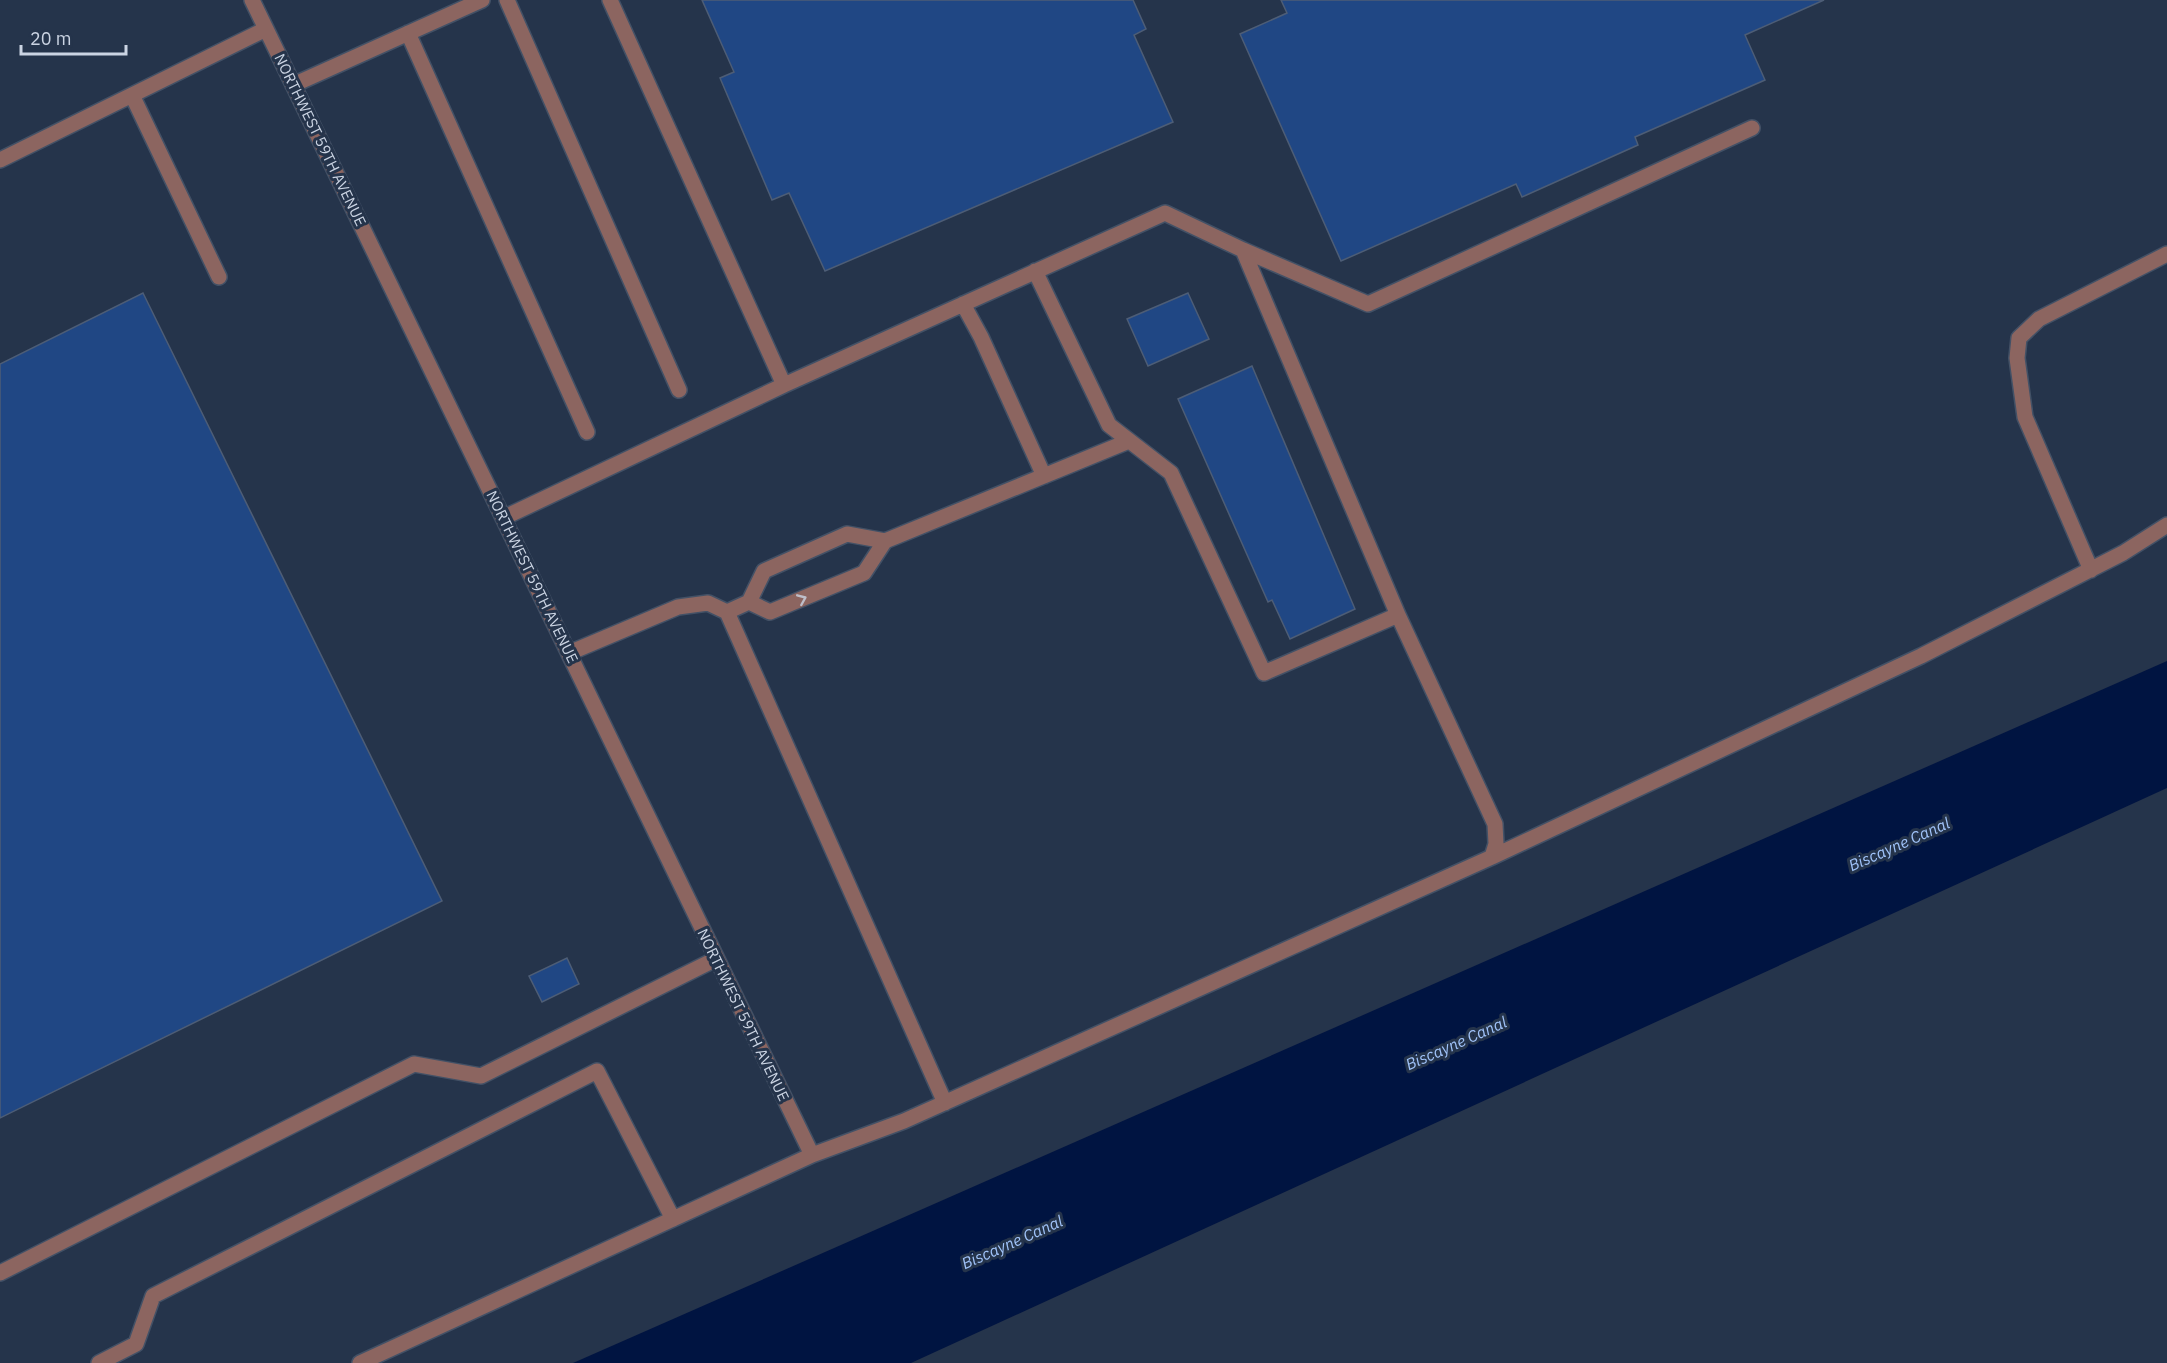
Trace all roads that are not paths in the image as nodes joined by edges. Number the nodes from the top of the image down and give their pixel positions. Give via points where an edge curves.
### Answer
1 (252, 0) edge
2 (482, 0) edge
3 (507, 0) edge
4 (610, 0) edge
5 (266, 29) junction
6 (408, 33) junction
7 (293, 85) junction
8 (132, 95) junction
9 (1752, 128) dead end
10 (0, 160) edge
11 (1243, 250) junction
12 (2167, 254) edge
13 (1035, 271) junction
14 (219, 278) dead end
15 (963, 304) junction
16 (784, 385) junction
17 (679, 390) dead end
18 (587, 432) dead end
19 (1129, 441) junction
20 (1044, 476) junction
21 (503, 518) junction
22 (2167, 525) edge
23 (885, 541) junction
24 (2091, 570) junction
25 (749, 602) junction
26 (726, 612) junction
27 (1398, 615) junction
28 (569, 653) junction
29 (1492, 857) junction
30 (716, 960) junction
31 (945, 1103) junction
32 (812, 1155) junction
33 (673, 1219) junction
34 (0, 1273) edge
35 (99, 1363) edge
36 (360, 1363) edge

1 - 5 street, NORTHWEST 59TH AVENUE
2 - 6 street
3 - 17 street
4 - 16 street
5 - 7 street, NORTHWEST 59TH AVENUE
5 - 8 street
6 - 7 street
6 - 18 street
7 - 21 street, NORTHWEST 59TH AVENUE
8 - 10 street
8 - 14 street
9 - 11 street via 1368,304
11 - 13 street via 1165,213
11 - 27 street
12 - 24 street via 2039,319 2019,338 2016,358 2025,417
13 - 15 street
13 - 19 street via 1109,426
15 - 16 street
15 - 20 street
16 - 21 street
19 - 20 street
19 - 27 street via 1171,472 1264,673
20 - 23 street
21 - 28 street, NORTHWEST 59TH AVENUE
22 - 24 street
25 -> 23 street via 770,612 864,573
23 - 25 street via 847,534 837,538 764,571
24 - 29 street via 1921,656
25 - 26 street
26 - 28 street via 708,603 678,607
26 - 31 street
27 - 29 street via 1495,824
28 - 30 street, NORTHWEST 59TH AVENUE
29 - 31 street
30 - 32 street, NORTHWEST 59TH AVENUE
30 - 34 street via 481,1076 414,1064
31 - 32 street
32 - 33 street
33 - 35 street via 597,1071 153,1296 136,1344
33 - 36 street

